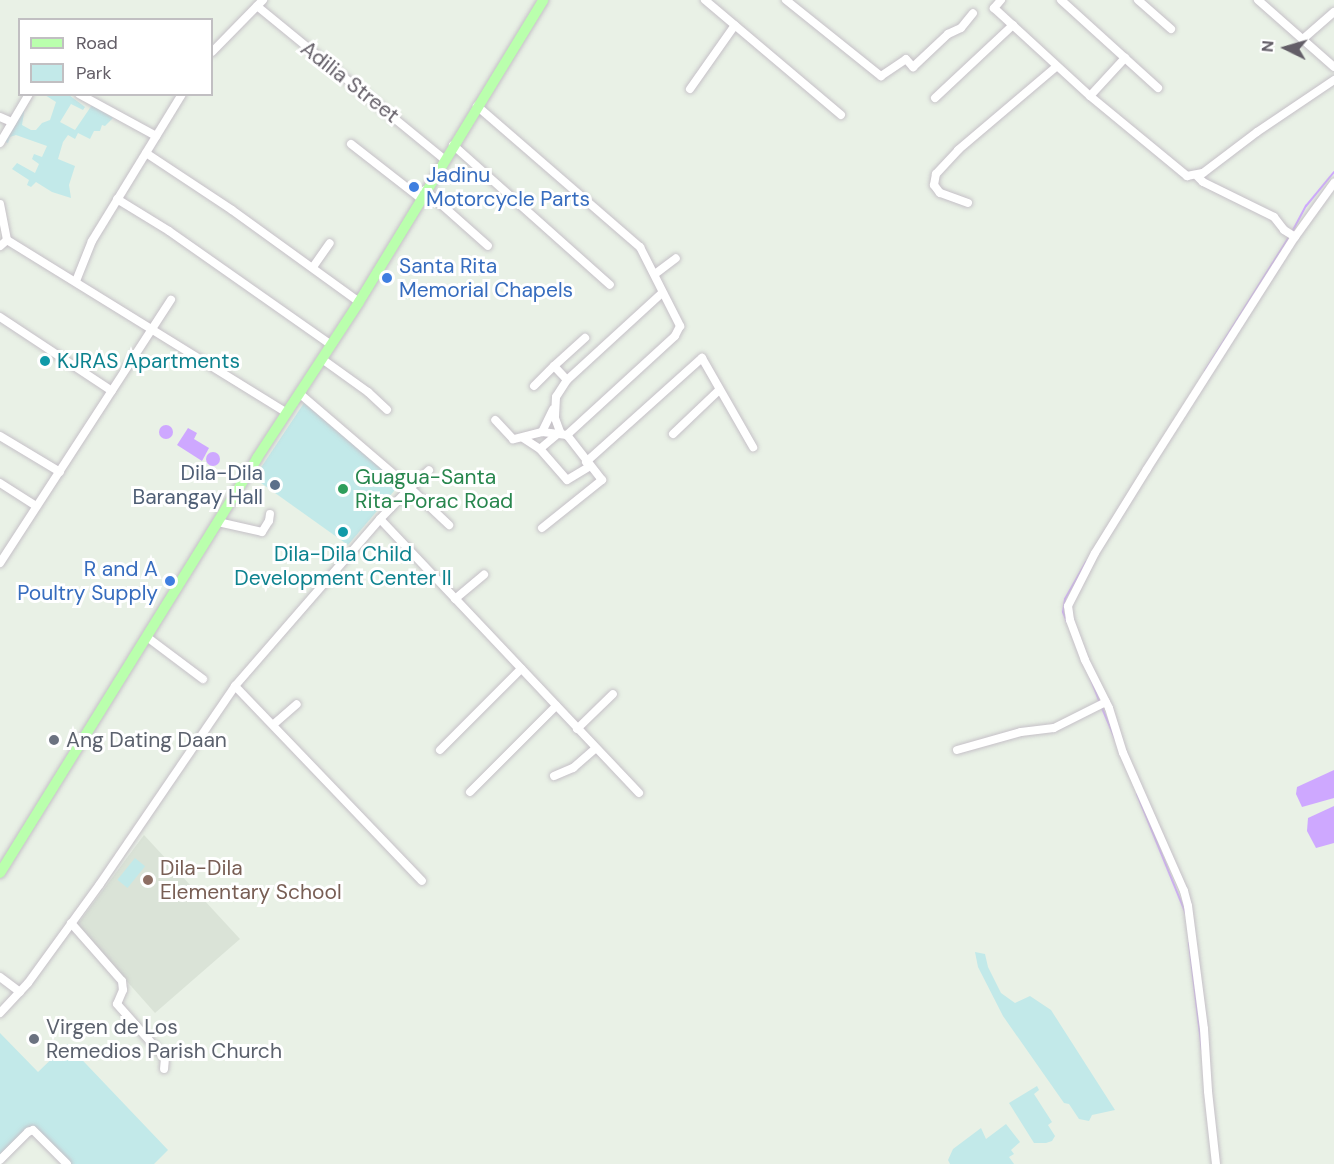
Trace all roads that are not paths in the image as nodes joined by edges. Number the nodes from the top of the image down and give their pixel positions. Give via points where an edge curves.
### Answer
1 (543, 0) edge
2 (705, 0) edge
3 (786, 0) edge
4 (1001, 0) edge
5 (1061, 0) edge
6 (1138, 0) edge
7 (1258, 0) edge
8 (260, 3) edge
9 (1334, 12) edge
10 (974, 13) dead end
11 (735, 25) junction
12 (1013, 25) junction
13 (1171, 29) dead end
14 (1303, 39) junction
15 (213, 51) edge
16 (1125, 58) junction
17 (1056, 67) junction
18 (1334, 67) edge
19 (1334, 80) edge
20 (1158, 88) dead end
21 (690, 89) dead end
22 (28, 96) edge
23 (83, 96) edge
24 (181, 96) edge
25 (1090, 96) junction
26 (935, 98) dead end
27 (477, 106) junction
28 (841, 115) dead end
29 (0, 117) edge
30 (12, 122) junction
31 (156, 136) junction
32 (0, 142) edge
33 (351, 144) dead end
34 (453, 145) junction
35 (146, 153) junction
36 (444, 159) junction
37 (1197, 176) junction
38 (1334, 183) edge
39 (422, 194) junction
40 (117, 199) junction
41 (968, 203) dead end
42 (0, 204) edge
43 (1295, 237) junction
44 (7, 240) junction
45 (330, 243) dead end
46 (0, 246) edge
47 (488, 246) dead end
48 (676, 258) dead end
49 (313, 267) junction
50 (655, 274) junction
51 (76, 280) junction
52 (610, 285) dead end
53 (662, 293) junction
54 (171, 300) dead end
55 (358, 302) junction
56 (0, 316) edge
57 (153, 328) junction
58 (585, 338) dead end
59 (331, 345) junction
60 (322, 359) junction
61 (554, 366) junction
62 (567, 380) junction
63 (534, 386) dead end
64 (719, 390) junction
65 (112, 391) junction
66 (299, 393) junction
67 (555, 406) junction
68 (387, 410) dead end
69 (286, 412) junction
70 (495, 420) dead end
71 (542, 432) junction
72 (563, 434) junction
73 (673, 434) dead end
74 (0, 436) edge
75 (523, 438) junction
76 (753, 447) dead end
77 (540, 449) junction
78 (588, 464) junction
79 (429, 470) dead end
80 (60, 471) junction
81 (0, 483) edge
82 (410, 488) junction
83 (36, 506) junction
84 (270, 514) dead end
85 (380, 519) junction
86 (218, 522) junction
87 (449, 525) dead end
88 (542, 528) dead end
89 (0, 563) edge
90 (484, 575) dead end
91 (455, 599) junction
92 (147, 637) junction
93 (521, 669) junction
94 (203, 679) dead end
95 (235, 686) junction
96 (613, 694) dead end
97 (1103, 703) junction
98 (297, 704) dead end
99 (556, 706) junction
100 (274, 724) junction
101 (577, 729) junction
102 (596, 748) junction
103 (440, 750) dead end
104 (957, 750) dead end
105 (554, 776) dead end
106 (470, 792) dead end
107 (639, 793) dead end
108 (4, 859) edge
109 (0, 873) edge
110 (422, 881) dead end
111 (71, 923) junction
112 (0, 977) edge
113 (20, 993) junction
114 (0, 1013) edge
115 (164, 1069) dead end
116 (0, 1160) edge
117 (67, 1164) edge
118 (1216, 1164) edge

1 - 27 main road
2 - 11 street
3 - 10 street via 881,76 906,58 913,67
4 - 12 street via 994,8
5 - 16 street
6 - 13 street
7 - 14 street
8 - 15 street
8 - 36 street, Adilia Street
9 - 14 street
11 - 21 street
11 - 28 street
12 - 17 street
12 - 26 street
14 - 18 street
16 - 20 street
16 - 25 street
17 - 25 street
17 - 41 street via 958,150 936,174 934,185 940,193
19 - 37 street
22 - 30 street
23 - 31 street
24 - 31 street
25 - 37 street via 1180,172
27 - 34 main road
27 - 50 street via 640,247
29 - 30 street
30 - 32 street
31 - 35 street
33 - 39 street
34 - 36 main road
34 - 52 street
35 - 40 street
35 - 49 street
36 - 39 main road
37 - 43 street via 1274,217
38 - 43 street
39 - 47 street
39 - 55 main road
40 - 51 street via 92,241
40 - 59 street
42 - 44 street
43 - 97 street via 1070,599 1070,620
44 - 46 street
44 - 51 street
45 - 49 street
48 - 50 street
49 - 55 street
50 - 53 street
51 - 57 street
53 - 62 street
53 - 72 street via 680,322 679,332
54 - 57 street
55 - 59 main road
56 - 65 street
57 - 65 street
57 - 69 street
58 - 61 street
59 - 60 main road
60 - 66 main road
60 - 68 street
61 - 62 street
61 - 63 street
62 - 67 street via 557,393
64 - 73 street
64 - 76 street
64 - 78 street via 702,358
65 - 80 street
66 - 69 main road
66 - 82 street
67 - 71 street
67 - 72 street
69 - 86 main road
70 - 75 street via 511,438
71 - 72 street
71 - 75 street
72 - 77 street
72 - 78 street
74 - 80 street
75 - 77 street
77 - 78 street via 569,480
78 - 88 street via 602,480
79 - 82 street
80 - 83 street
81 - 83 street
82 - 85 street
82 - 87 street
83 - 89 street
84 - 86 street via 262,532
85 - 91 street
85 - 95 street
86 - 92 main road
90 - 91 street
91 - 93 street
92 - 94 street
92 - 108 main road
93 - 99 street
93 - 103 street
95 - 100 street
95 - 111 street
96 - 101 street
97 - 104 street via 1054,728 1021,732
97 - 118 street via 1188,906
98 - 100 street
99 - 101 street
99 - 106 street
100 - 110 street
101 - 102 street
102 - 105 street via 573,768
102 - 107 street
108 - 109 main road
111 - 113 street
111 - 115 street via 122,981 117,1004 165,1058
112 - 113 street
113 - 114 street
116 - 117 street via 33,1130

